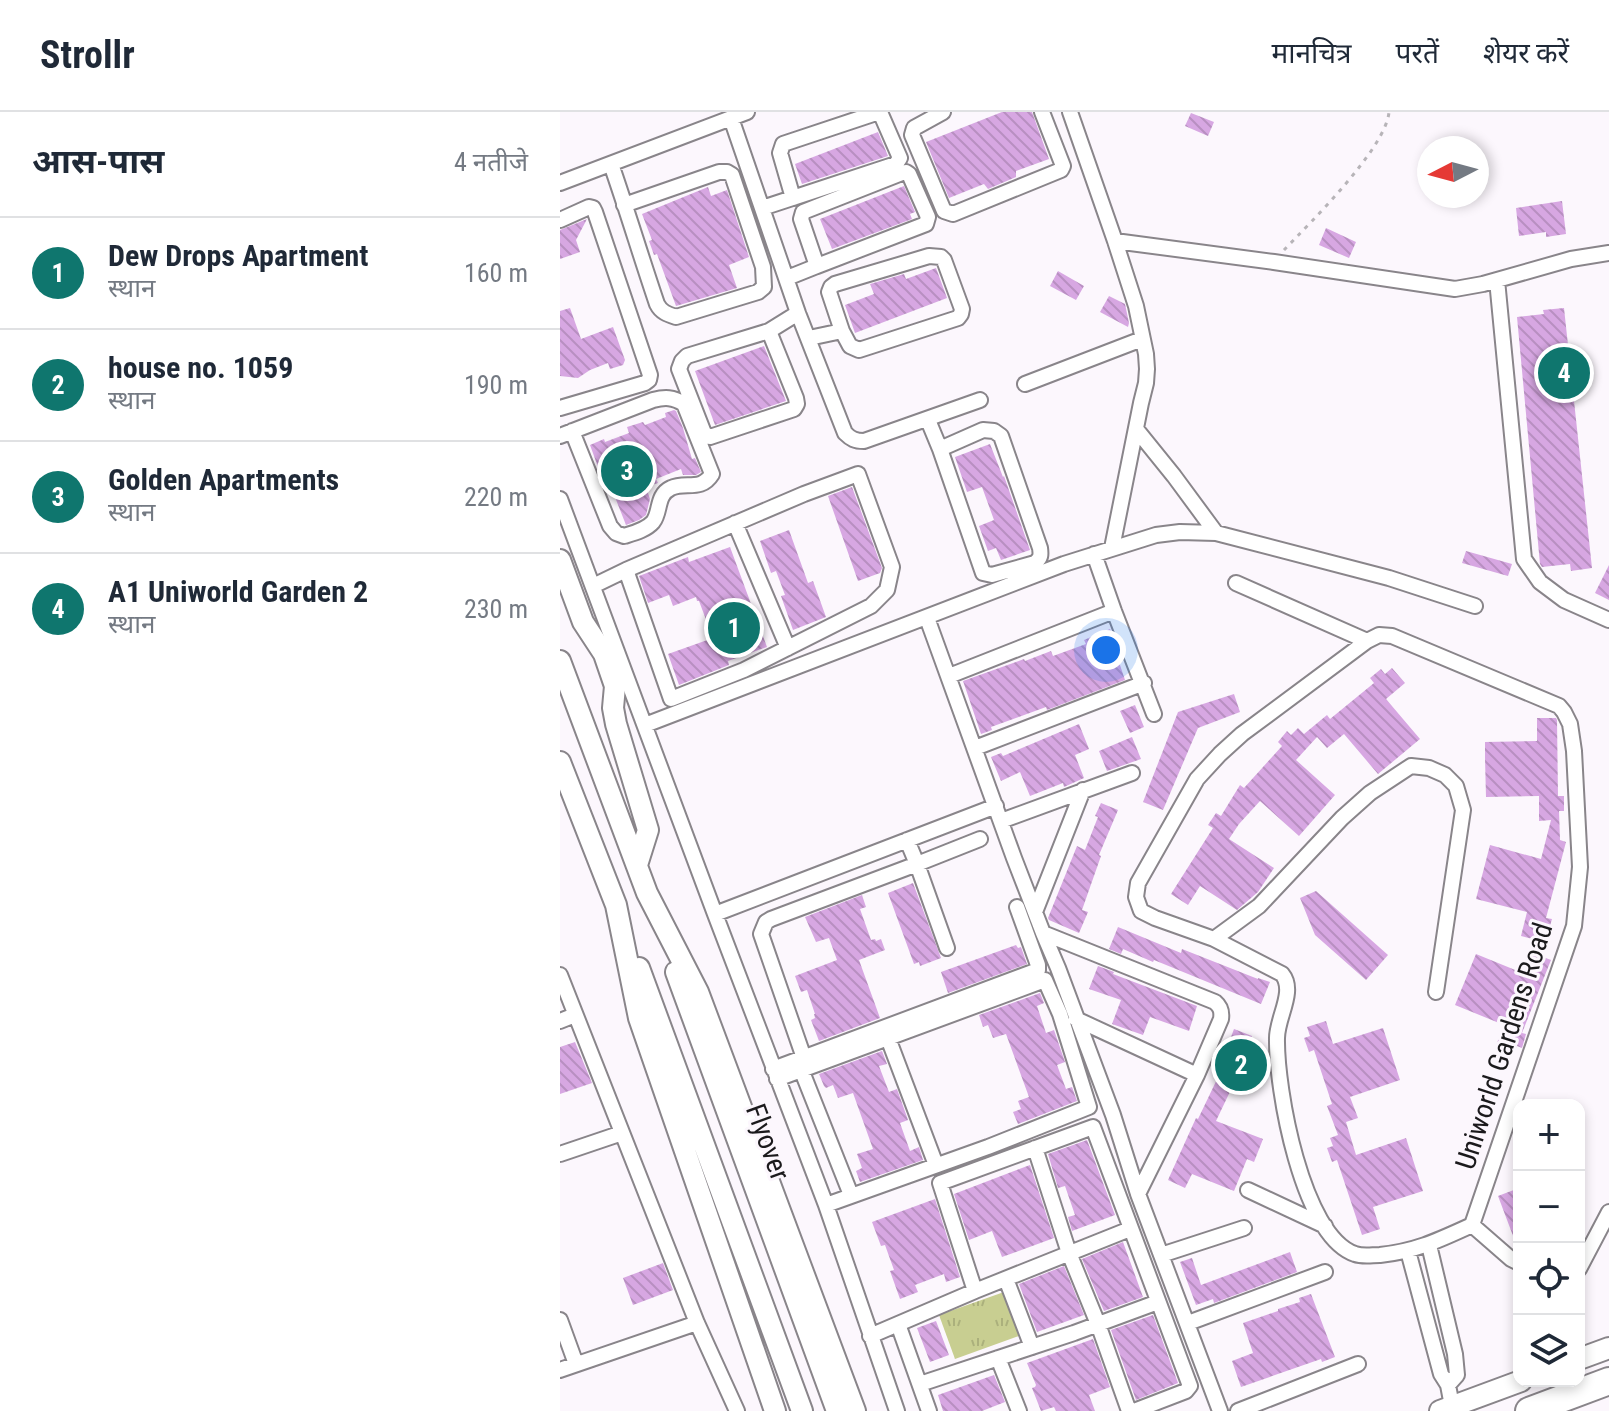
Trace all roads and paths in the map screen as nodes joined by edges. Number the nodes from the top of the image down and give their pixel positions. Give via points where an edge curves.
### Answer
1 (747, 112) edge
2 (880, 112) edge
3 (943, 112) edge
4 (1042, 112) edge
5 (1070, 112) edge
6 (1389, 112) edge
7 (731, 118) junction
8 (611, 164) junction
9 (560, 183) edge
10 (793, 198) junction
11 (624, 205) junction
12 (762, 208) junction
13 (560, 220) edge
14 (1115, 241) junction
15 (1609, 253) edge
16 (1274, 262) junction
17 (817, 266) junction
18 (787, 278) junction
19 (1497, 280) junction
20 (798, 313) junction
21 (769, 331) junction
22 (842, 331) junction
23 (809, 338) junction
24 (1142, 339) junction
25 (1025, 384) dead end
26 (980, 400) dead end
27 (560, 408) edge
28 (928, 420) junction
29 (1136, 429) junction
30 (566, 433) edge
31 (940, 449) junction
32 (560, 499) edge
33 (735, 523) junction
34 (1216, 533) junction
35 (1112, 548) junction
36 (1094, 554) junction
37 (560, 560) edge
38 (626, 570) junction
39 (1236, 583) dead end
40 (593, 586) junction
41 (1475, 606) dead end
42 (1114, 611) junction
43 (927, 618) junction
44 (1609, 620) edge
45 (1367, 641) junction
46 (788, 648) junction
47 (560, 661) edge
48 (949, 676) junction
49 (1144, 683) junction
50 (621, 684) junction
51 (1154, 714) dead end
52 (645, 725) junction
53 (975, 748) junction
54 (560, 762) edge
55 (1132, 773) dead end
56 (1083, 790) junction
57 (996, 806) junction
58 (1001, 821) junction
59 (980, 839) dead end
60 (907, 840) junction
61 (917, 864) junction
62 (637, 865) junction
63 (647, 893) junction
64 (616, 905) junction
65 (1017, 907) dead end
66 (1035, 912) junction
67 (715, 914) junction
68 (1043, 933) junction
69 (1214, 939) junction
70 (947, 948) dead end
71 (560, 975) edge
72 (1436, 992) dead end
73 (575, 1015) junction
74 (1076, 1019) junction
75 (560, 1021) edge
76 (888, 1038) junction
77 (803, 1064) junction
78 (775, 1074) junction
79 (1197, 1075) junction
80 (622, 1133) junction
81 (1035, 1148) junction
82 (560, 1154) edge
83 (936, 1165) junction
84 (1248, 1190) dead end
85 (1138, 1194) junction
86 (851, 1195) junction
87 (826, 1205) junction
88 (1609, 1212) edge
89 (1472, 1225) junction
90 (1325, 1226) junction
91 (1244, 1228) dead end
92 (1130, 1229) junction
93 (1429, 1245) junction
94 (1408, 1251) junction
95 (1069, 1253) junction
96 (1161, 1255) junction
97 (1585, 1258) edge
98 (1513, 1260) edge
99 (1325, 1272) dead end
100 (1006, 1279) junction
101 (975, 1291) junction
102 (1158, 1302) junction
103 (560, 1320) edge
104 (697, 1323) junction
105 (1188, 1323) junction
106 (898, 1324) junction
107 (1098, 1324) junction
108 (870, 1336) junction
109 (1032, 1347) junction
110 (1609, 1348) edge
111 (1585, 1357) edge
112 (998, 1358) junction
113 (576, 1364) junction
114 (1358, 1364) dead end
115 (560, 1370) edge
116 (1609, 1381) edge
117 (920, 1384) junction
118 (1513, 1384) edge
119 (1448, 1385) junction
120 (1446, 1409) edge
121 (737, 1411) edge
122 (775, 1411) edge
123 (802, 1411) edge
124 (837, 1411) edge
125 (855, 1411) edge
126 (897, 1411) edge
127 (929, 1411) edge
128 (1019, 1411) edge
129 (1131, 1411) edge
130 (1220, 1411) edge
131 (1238, 1411) edge
132 (1529, 1411) edge

1 - 7 street
2 - 10 street via 783,144 780,153
2 - 10 street via 899,161
3 - 4 street via 914,128 912,135 944,211 953,214 1061,170
5 - 14 street
6 - 16 path via 1368,155
7 - 8 street
7 - 12 street
8 - 9 street
8 - 11 street
10 - 12 street
11 - 11 street via 657,304 667,314 676,317 764,287 763,267 727,172
12 - 18 street
13 - 27 street via 593,208 650,375 645,383
14 - 16 street
14 - 24 street
15 - 19 street
16 - 19 street via 1444,288
17 - 17 street via 803,212 909,174 928,217 926,224
17 - 18 street
18 - 20 street
19 - 44 street via 1524,559 1540,582 1564,600
20 - 21 street
20 - 23 street
21 - 21 street via 797,404 710,437 679,369 682,361
22 - 22 street via 850,346 859,350 958,318 962,309 944,260 929,256 835,284 829,292
22 - 23 street
23 - 28 street via 850,439 864,441
24 - 25 street
24 - 29 street via 1146,383
26 - 28 street
28 - 31 street
29 - 34 street
29 - 35 street
30 - 30 street via 653,400 675,398 684,404 712,474 708,481 664,493 656,519 624,536 610,526
31 - 31 street via 983,573 1035,563 1040,548 1001,436 983,430
32 - 40 street
33 - 38 street
33 - 46 street
33 - 46 street via 858,474 892,567 887,590 871,606
34 - 35 street via 1156,535
34 - 41 street
35 - 36 street
36 - 42 street
36 - 43 street
37 - 50 main road via 583,622
38 - 40 street
38 - 46 street via 671,699
39 - 45 street
40 - 50 street
42 - 48 street
42 - 49 street
43 - 48 street
43 - 52 street
45 - 69 street via 1220,754 1197,779 1138,883 1141,911
45 - 89 street, Uniworld Gardens Road via 1392,636 1559,706 1570,724 1580,867 1574,926
47 - 62 main road
48 - 53 street
49 - 51 street
49 - 53 street
50 - 52 street
50 - 62 main road via 614,716 648,830
52 - 67 street
53 - 57 street
54 - 64 main road
55 - 56 street
56 - 58 street
56 - 66 street
57 - 58 street
57 - 60 street
58 - 66 street
59 - 61 street
60 - 61 street
60 - 67 street
61 - 70 street
61 - 77 street via 771,919 763,927
62 - 63 main road
63 - 124 main road, Flyover
63 - 125 main road via 698,992
64 - 122 main road via 639,1018
64 - 123 main road
65 - 77 street via 1038,970
66 - 68 street
67 - 78 street
68 - 74 street
68 - 79 street via 1220,1006 1221,1019
69 - 72 street via 1259,906 1370,793 1411,766 1429,768 1456,786 1463,810
69 - 90 street via 1288,980 1277,1027 1277,1065 1291,1145
71 - 73 street
73 - 75 street
73 - 80 street
74 - 79 street
74 - 85 street
76 - 77 street
76 - 83 street
76 - 83 street via 1045,980 1060,1014 1089,1107
77 - 78 street
77 - 86 street
78 - 87 street
79 - 85 street
80 - 82 street
80 - 104 street
81 - 92 street via 1093,1127
81 - 95 street
81 - 101 street via 940,1183
83 - 86 street
84 - 90 street
85 - 96 street
86 - 87 street
87 - 108 street
88 - 97 street
89 - 93 street
89 - 98 street
90 - 94 street via 1334,1240 1357,1255
91 - 96 street
92 - 95 street
92 - 102 street
93 - 94 street
93 - 119 street via 1455,1354 1457,1375
94 - 119 street
95 - 100 street
95 - 107 street
96 - 105 street
99 - 105 street
100 - 101 street
100 - 109 street
101 - 106 street
102 - 107 street
102 - 129 street via 1190,1386
103 - 113 street
104 - 113 street
104 - 121 street
105 - 130 street
106 - 108 street
106 - 117 street
107 - 109 street
107 - 129 street
108 - 126 street
109 - 112 street
110 - 111 main road
112 - 117 street
112 - 128 street
113 - 115 street
114 - 131 street
116 - 132 highway
117 - 127 street
118 - 120 main road
119 - 120 street

